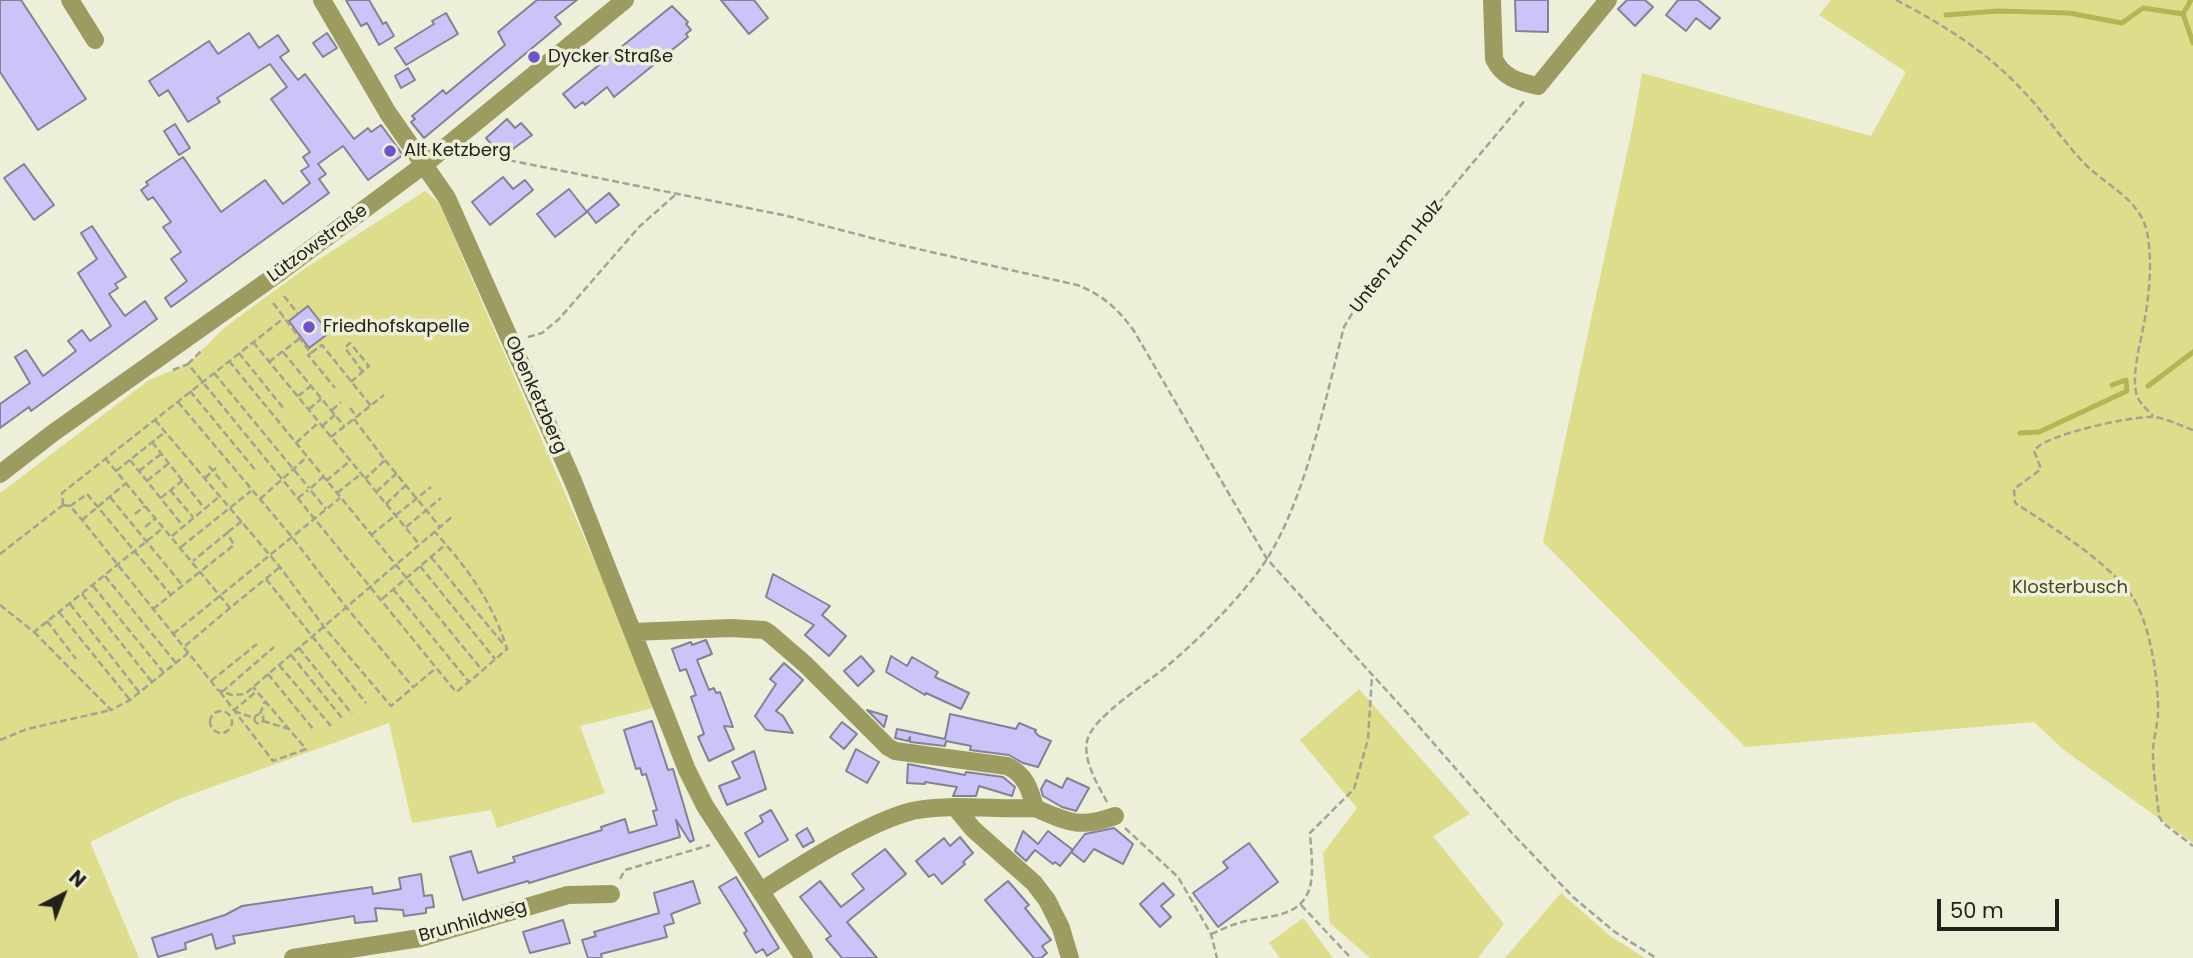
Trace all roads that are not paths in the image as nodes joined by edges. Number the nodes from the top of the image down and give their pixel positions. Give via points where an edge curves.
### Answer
1 (70, 0) edge
2 (322, 0) edge
3 (625, 0) edge
4 (1492, 0) edge
5 (1608, 0) edge
6 (95, 40) dead end
7 (425, 164) junction
8 (0, 474) edge
9 (633, 632) junction
10 (955, 807) junction
11 (1035, 808) junction
12 (1115, 816) road end
13 (761, 891) junction
14 (611, 894) road end
15 (361, 953) edge
16 (293, 958) edge
17 (804, 958) edge
18 (1070, 958) edge

1 - 6 street
2 - 7 street via 388,113
3 - 7 street, Lützowstraße
4 - 5 street via 1497,66 1516,81 1538,86
7 - 8 street, Lützowstraße
7 - 9 street, Obenketzberg via 447,198 512,341
9 - 11 street via 764,630 805,663 888,747 1007,766 1027,783
9 - 13 street, Obenketzberg via 687,770
10 - 11 street
10 - 13 street via 912,811 891,819
10 - 18 street via 1048,900
11 - 12 street via 1080,825
13 - 17 street, Obenketzberg
14 - 15 street, Brunhildweg via 568,895
15 - 16 street, Brunhildweg

